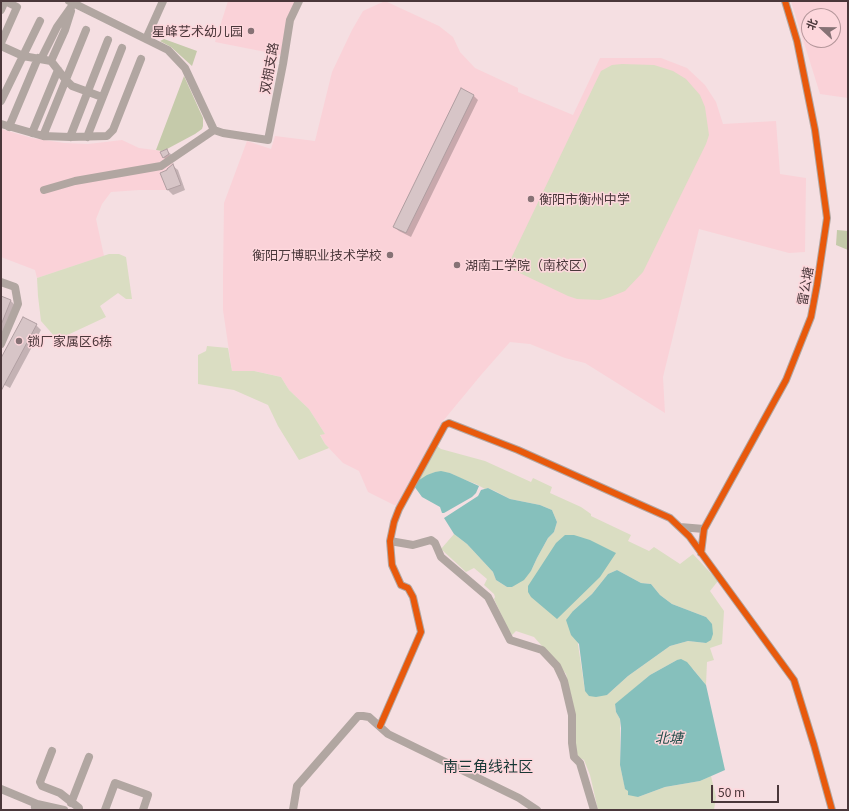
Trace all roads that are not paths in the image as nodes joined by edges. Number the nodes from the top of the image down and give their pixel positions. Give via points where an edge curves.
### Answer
1 (164, 1) edge
2 (299, 1) edge
3 (785, 1) edge
4 (72, 2) edge
5 (1, 10) edge
6 (40, 21) dead end
7 (86, 30) dead end
8 (146, 39) junction
9 (108, 40) dead end
10 (1, 43) edge
11 (1, 46) edge
12 (122, 48) dead end
13 (23, 56) junction
14 (39, 59) junction
15 (141, 59) dead end
16 (51, 61) junction
17 (58, 70) junction
18 (66, 80) junction
19 (88, 92) junction
20 (102, 97) junction
21 (1, 101) edge
22 (5, 125) edge
23 (214, 130) junction
24 (32, 133) junction
25 (43, 136) junction
26 (70, 137) junction
27 (87, 137) junction
28 (44, 190) dead end
29 (1, 282) edge
30 (1, 344) edge
31 (680, 528) junction
32 (704, 529) junction
33 (390, 541) junction
34 (701, 553) junction
35 (380, 726) junction
36 (52, 751) dead end
37 (89, 757) dead end
38 (1, 789) edge
39 (71, 803) junction
40 (36, 808) edge
41 (64, 810) edge
42 (79, 810) edge
43 (104, 810) edge
44 (143, 810) edge
45 (292, 810) edge
46 (537, 810) edge
47 (594, 810) edge
48 (832, 810) edge

1 - 8 street
2 - 23 street, 双拥支路 via 290,20 268,140
3 - 32 street, 雷公塘 via 797,41 816,134 827,218 817,284 811,317 786,380
4 - 8 street
4 - 14 street
4 - 16 street via 65,30
5 - 10 street via 5,2 17,6
6 - 13 street
7 - 18 street
8 - 23 street via 168,50 185,68
9 - 19 street
11 - 13 street
12 - 20 street
13 - 14 street
13 - 21 street
14 - 16 street
14 - 22 street
15 - 27 street via 113,130 107,136
16 - 17 street
17 - 18 street
17 - 24 street
18 - 19 street via 72,86
18 - 25 street
19 - 20 street
19 - 26 street
20 - 27 street
22 - 24 street
23 - 28 street via 161,166 75,181
24 - 25 street
25 - 26 street
26 - 27 street
29 - 30 street via 15,287 18,304
31 - 32 street
31 - 33 street via 670,518 518,450 449,423 445,425 399,509
31 - 34 street
32 - 34 street, 雷公塘
33 - 35 street via 392,565 401,585 408,588 413,597 421,632
33 - 47 street via 413,545 431,540 441,557 488,597 510,640 542,650 557,666 564,680 572,715 574,757 580,763
34 - 48 street via 794,680
35 - 45 street via 369,717 358,716 297,786
35 - 46 street via 388,734 519,798
36 - 39 street via 40,782 42,786 60,793
37 - 39 street
38 - 40 street
39 - 42 street
40 - 41 street
43 - 44 street via 115,783 148,795

